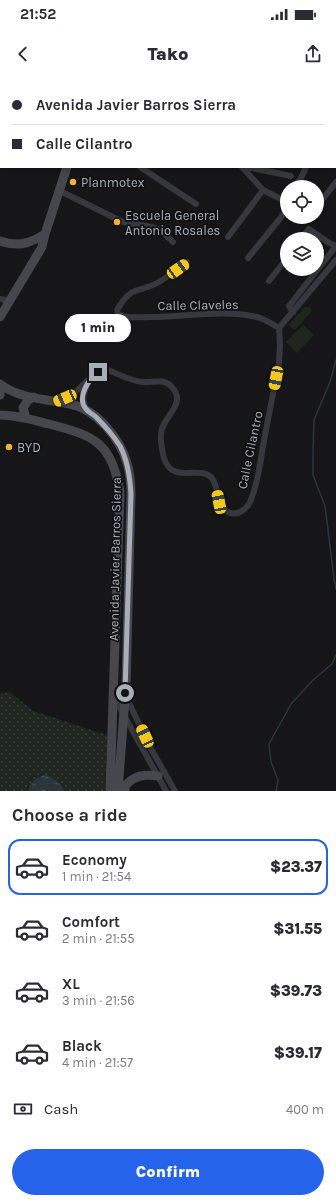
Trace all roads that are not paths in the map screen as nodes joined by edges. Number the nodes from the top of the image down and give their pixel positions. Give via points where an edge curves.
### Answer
1 (68, 168) edge
2 (142, 168) edge
3 (243, 168) edge
4 (252, 168) edge
5 (306, 168) edge
6 (291, 176) dead end
7 (299, 180) edge
8 (336, 182) edge
9 (263, 190) junction
10 (60, 191) junction
11 (280, 196) edge
12 (324, 197) edge
13 (196, 204) dead end
14 (280, 218) edge
15 (45, 234) junction
16 (228, 237) dead end
17 (324, 240) edge
18 (0, 241) edge
19 (173, 242) dead end
20 (336, 246) edge
21 (248, 258) dead end
22 (336, 260) edge
23 (187, 262) dead end
24 (280, 267) edge
25 (269, 281) dead end
26 (4, 300) edge
27 (293, 312) junction
28 (0, 317) edge
29 (279, 328) junction
30 (89, 380) junction
31 (0, 384) edge
32 (34, 397) junction
33 (56, 401) junction
34 (86, 409) junction
35 (0, 415) edge
36 (26, 418) junction
37 (114, 684) junction
38 (113, 695) junction
39 (125, 699) junction
40 (124, 713) junction
41 (158, 776) junction
42 (110, 791) edge
43 (118, 791) edge
44 (125, 791) edge
45 (166, 791) edge
46 (175, 791) edge

1 - 10 street
2 - 13 street
3 - 9 street
4 - 6 street
5 - 7 street
8 - 12 street
9 - 11 street
9 - 16 street
10 - 15 street
10 - 19 street via 123,222 154,227
14 - 21 street
15 - 18 street via 32,242 20,244
15 - 26 street via 42,247
17 - 20 street
20 - 27 street via 289,306
22 - 27 street
23 - 29 street, Calle Claveles via 159,282 127,295 117,310 118,314 129,318 202,314 243,315 258,317
24 - 25 street
26 - 28 street
27 - 29 street
29 - 30 street, Calle Cilantro via 279,362 258,472 250,503 235,514 221,507 216,484 208,475 176,473 167,465 163,451 162,426 174,410 177,396 166,382 141,382 108,370 98,372
30 - 33 street, Calle Cilantro via 73,394
30 - 34 street via 83,395
31 - 32 street, Avenida Javier Barros Sierra via 13,392
32 - 33 street, Avenida Javier Barros Sierra
32 - 36 street via 28,400 23,408
33 - 34 street, Avenida Javier Barros Sierra
34 - 39 street, Avenida Javier Barros Sierra via 100,421 120,446 130,477
35 - 36 street, Avenida Javier Barros Sierra
36 - 37 street, Avenida Javier Barros Sierra via 72,430 95,440 111,459 116,472 120,492
37 - 38 street, Avenida Javier Barros Sierra
37 - 39 street
38 - 40 street
38 - 42 street, Avenida Javier Barros Sierra
39 - 40 street, Avenida Javier Barros Sierra
39 - 46 street
40 - 41 street
40 - 43 street, Avenida Javier Barros Sierra
41 - 44 street via 137,776 125,786
41 - 45 street

